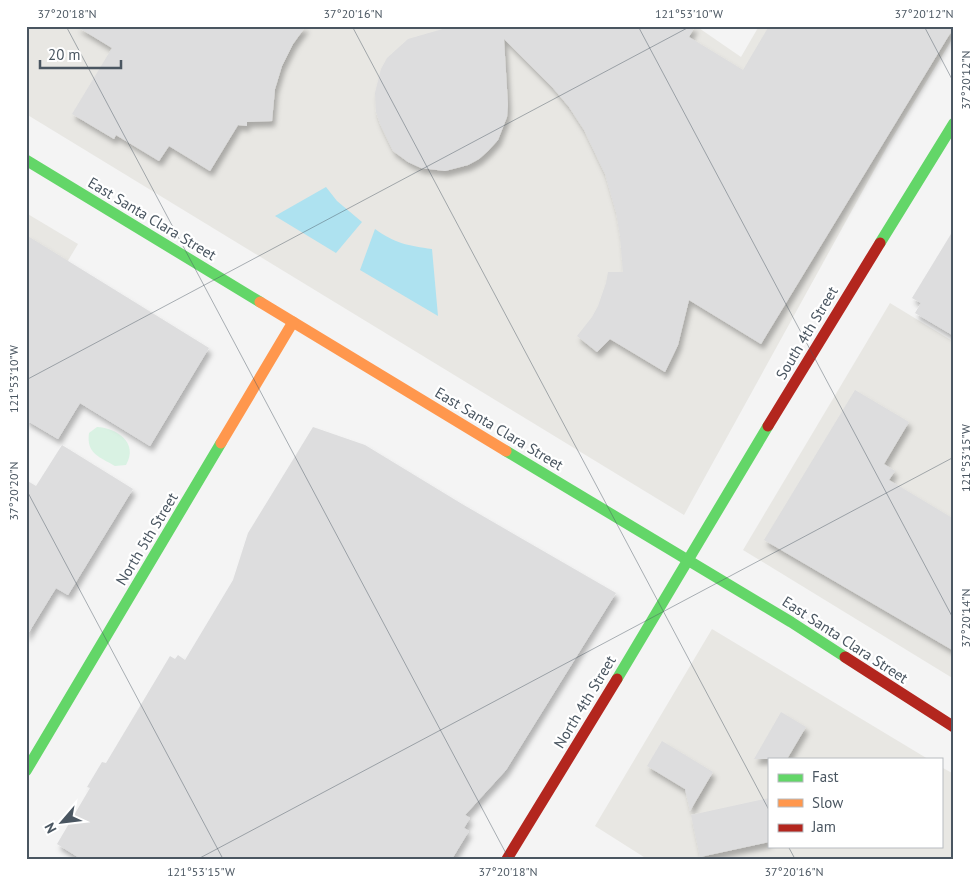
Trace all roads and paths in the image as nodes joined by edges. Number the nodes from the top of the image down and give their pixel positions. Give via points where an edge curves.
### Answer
1 (954, 123) edge
2 (26, 160) edge
3 (293, 322) junction
4 (688, 561) junction
5 (954, 727) edge
6 (26, 771) edge
7 (507, 859) edge

1 - 4 main road, South 4th Street
2 - 3 main road, East Santa Clara Street
3 - 4 main road, East Santa Clara Street
3 - 6 main road, North 5th Street
4 - 5 main road, East Santa Clara Street via 791,622
4 - 7 main road, North 4th Street

